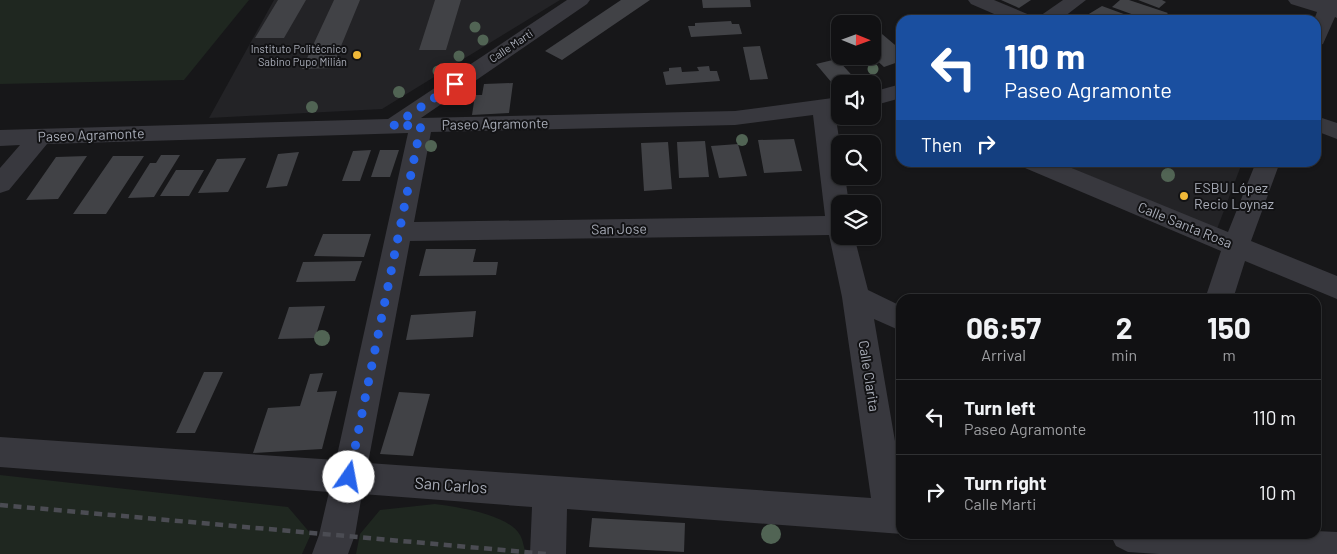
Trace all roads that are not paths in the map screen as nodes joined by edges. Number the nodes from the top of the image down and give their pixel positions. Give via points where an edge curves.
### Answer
1 (580, 0) edge
2 (978, 0) edge
3 (1076, 0) edge
4 (1298, 0) edge
5 (1332, 7) edge
6 (1013, 15) edge
7 (1054, 15) edge
8 (1321, 30) edge
9 (896, 93) edge
10 (881, 96) edge
11 (881, 101) edge
12 (831, 106) edge
13 (896, 106) edge
14 (407, 125) junction
15 (832, 125) edge
16 (1321, 125) edge
17 (1337, 130) edge
18 (40, 137) junction
19 (0, 138) edge
20 (1045, 167) edge
21 (1266, 167) edge
22 (0, 184) edge
23 (837, 195) edge
24 (831, 231) edge
25 (400, 232) junction
26 (843, 245) edge
27 (1236, 246) junction
28 (1337, 288) edge
29 (1221, 294) edge
30 (856, 297) junction
31 (896, 317) edge
32 (0, 452) edge
33 (349, 477) junction
34 (550, 492) junction
35 (896, 517) edge
36 (1200, 539) edge
37 (1337, 550) edge
38 (330, 554) edge
39 (548, 554) edge

1 - 14 street, Calle Marti
2 - 6 street
3 - 7 street
4 - 5 street
5 - 8 street
9 - 10 street
11 - 13 street
12 - 14 street, Paseo Agramonte via 735,118
14 - 18 street, Paseo Agramonte
14 - 25 street
15 - 23 street, Calle Clarita
16 - 17 street
18 - 19 street, Paseo Agramonte
18 - 22 street
20 - 27 street, Calle Santa Rosa
21 - 27 street
24 - 25 street, San Jose
25 - 33 street
26 - 30 street, Calle Clarita
27 - 28 street, Calle Santa Rosa
27 - 29 street
30 - 31 street
30 - 35 street, Calle Clarita
32 - 33 street, San Carlos
33 - 34 street, San Carlos
33 - 38 street
34 - 35 street, San Carlos
34 - 39 street
36 - 37 street

